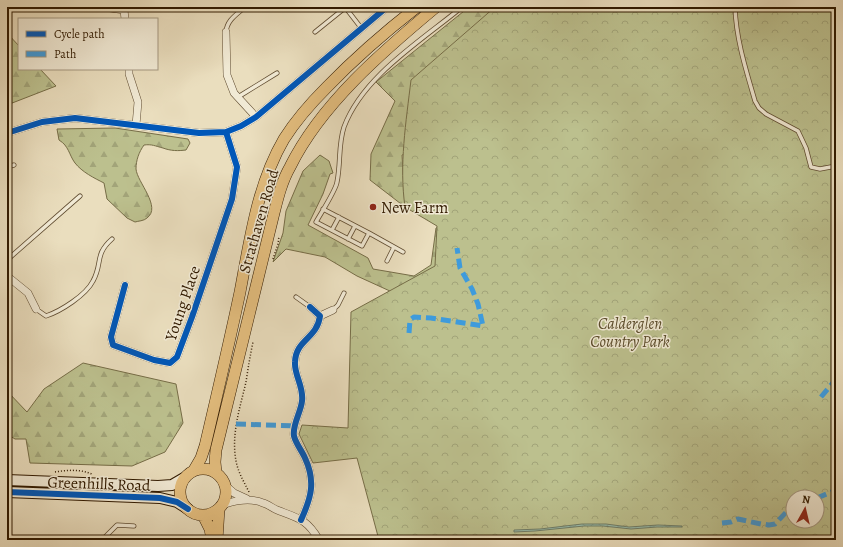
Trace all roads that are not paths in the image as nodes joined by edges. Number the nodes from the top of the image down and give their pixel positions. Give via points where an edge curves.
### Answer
1 (103, 7) edge
2 (246, 7) edge
3 (346, 7) edge
4 (387, 7) edge
5 (417, 7) edge
6 (436, 7) edge
7 (462, 7) edge
8 (735, 7) edge
9 (125, 18) edge
10 (362, 29) junction
11 (226, 32) joint
12 (315, 32) dead end
13 (129, 70) edge
14 (277, 73) dead end
15 (238, 97) junction
16 (256, 117) junction
17 (136, 124) junction
18 (226, 132) junction
19 (7, 134) edge
20 (14, 165) dead end
21 (836, 166) edge
22 (7, 167) edge
23 (80, 196) dead end
24 (323, 209) junction
25 (339, 217) junction
26 (355, 226) junction
27 (332, 230) junction
28 (369, 233) junction
29 (112, 239) dead end
30 (348, 239) junction
31 (394, 247) junction
32 (403, 252) dead end
33 (7, 260) edge
34 (388, 261) dead end
35 (7, 276) edge
36 (125, 285) dead end
37 (344, 293) dead end
38 (296, 297) dead end
39 (310, 308) joint
40 (36, 309) joint
41 (333, 310) joint
42 (320, 316) junction
43 (194, 470) junction
44 (216, 472) junction
45 (184, 478) junction
46 (7, 480) edge
47 (226, 486) junction
48 (7, 492) edge
49 (253, 501) junction
50 (221, 507) junction
51 (188, 509) junction
52 (203, 515) junction
53 (301, 520) junction
54 (134, 526) dead end
55 (102, 540) edge
56 (212, 540) edge
57 (217, 540) edge
58 (318, 540) edge

1 - 9 street via 124,10
2 - 11 lane via 226,24
3 - 10 lane
3 - 12 lane
4 - 10 street
5 - 43 main road, Strathaven Road via 366,50 320,94 290,130 278,150 266,176 259,202 205,446
6 - 44 main road, Strathaven Road via 387,50 338,99 312,130 289,168 279,192 233,378 216,450
7 - 24 lane via 394,62 372,84 358,103 347,121 341,138 337,183
8 - 21 lane via 742,54 759,108 798,131 811,167 820,169
10 - 16 street
11 - 15 street via 227,75
13 - 17 street via 138,102
14 - 15 lane
15 - 16 street
16 - 18 street
17 - 18 street via 199,133
17 - 19 street via 75,118 42,122
18 - 36 street, Young Place via 237,167 232,198 177,357 170,362 154,360 113,345 111,337
20 - 22 lane
23 - 33 lane
24 - 25 lane
24 - 27 lane via 316,222
25 - 26 lane
25 - 27 lane
26 - 28 lane
26 - 30 lane
27 - 30 lane
28 - 30 lane via 362,246
28 - 31 lane
29 - 40 lane via 100,252 93,281 85,291 56,313 46,316
31 - 32 lane
31 - 34 lane
35 - 40 street via 28,293
37 - 41 lane
38 - 39 lane
39 - 42 street
41 - 42 street
42 - 53 street via 319,324 302,342 295,360 302,402 294,435 308,465 312,488
43 - 44 main road via 203,468
43 - 45 main road
44 - 47 main road
45 - 46 street, Greenhills Road via 172,484 158,486
45 - 51 main road via 180,495
47 - 49 street via 241,498
47 - 50 main road via 227,492
48 - 51 street, Greenhills Road via 160,498 177,502
49 - 50 street via 234,501
49 - 53 street via 262,502
50 - 52 main road via 212,514
50 - 57 main road
51 - 52 main road
52 - 56 main road
53 - 58 street via 314,531
54 - 55 lane via 117,525

